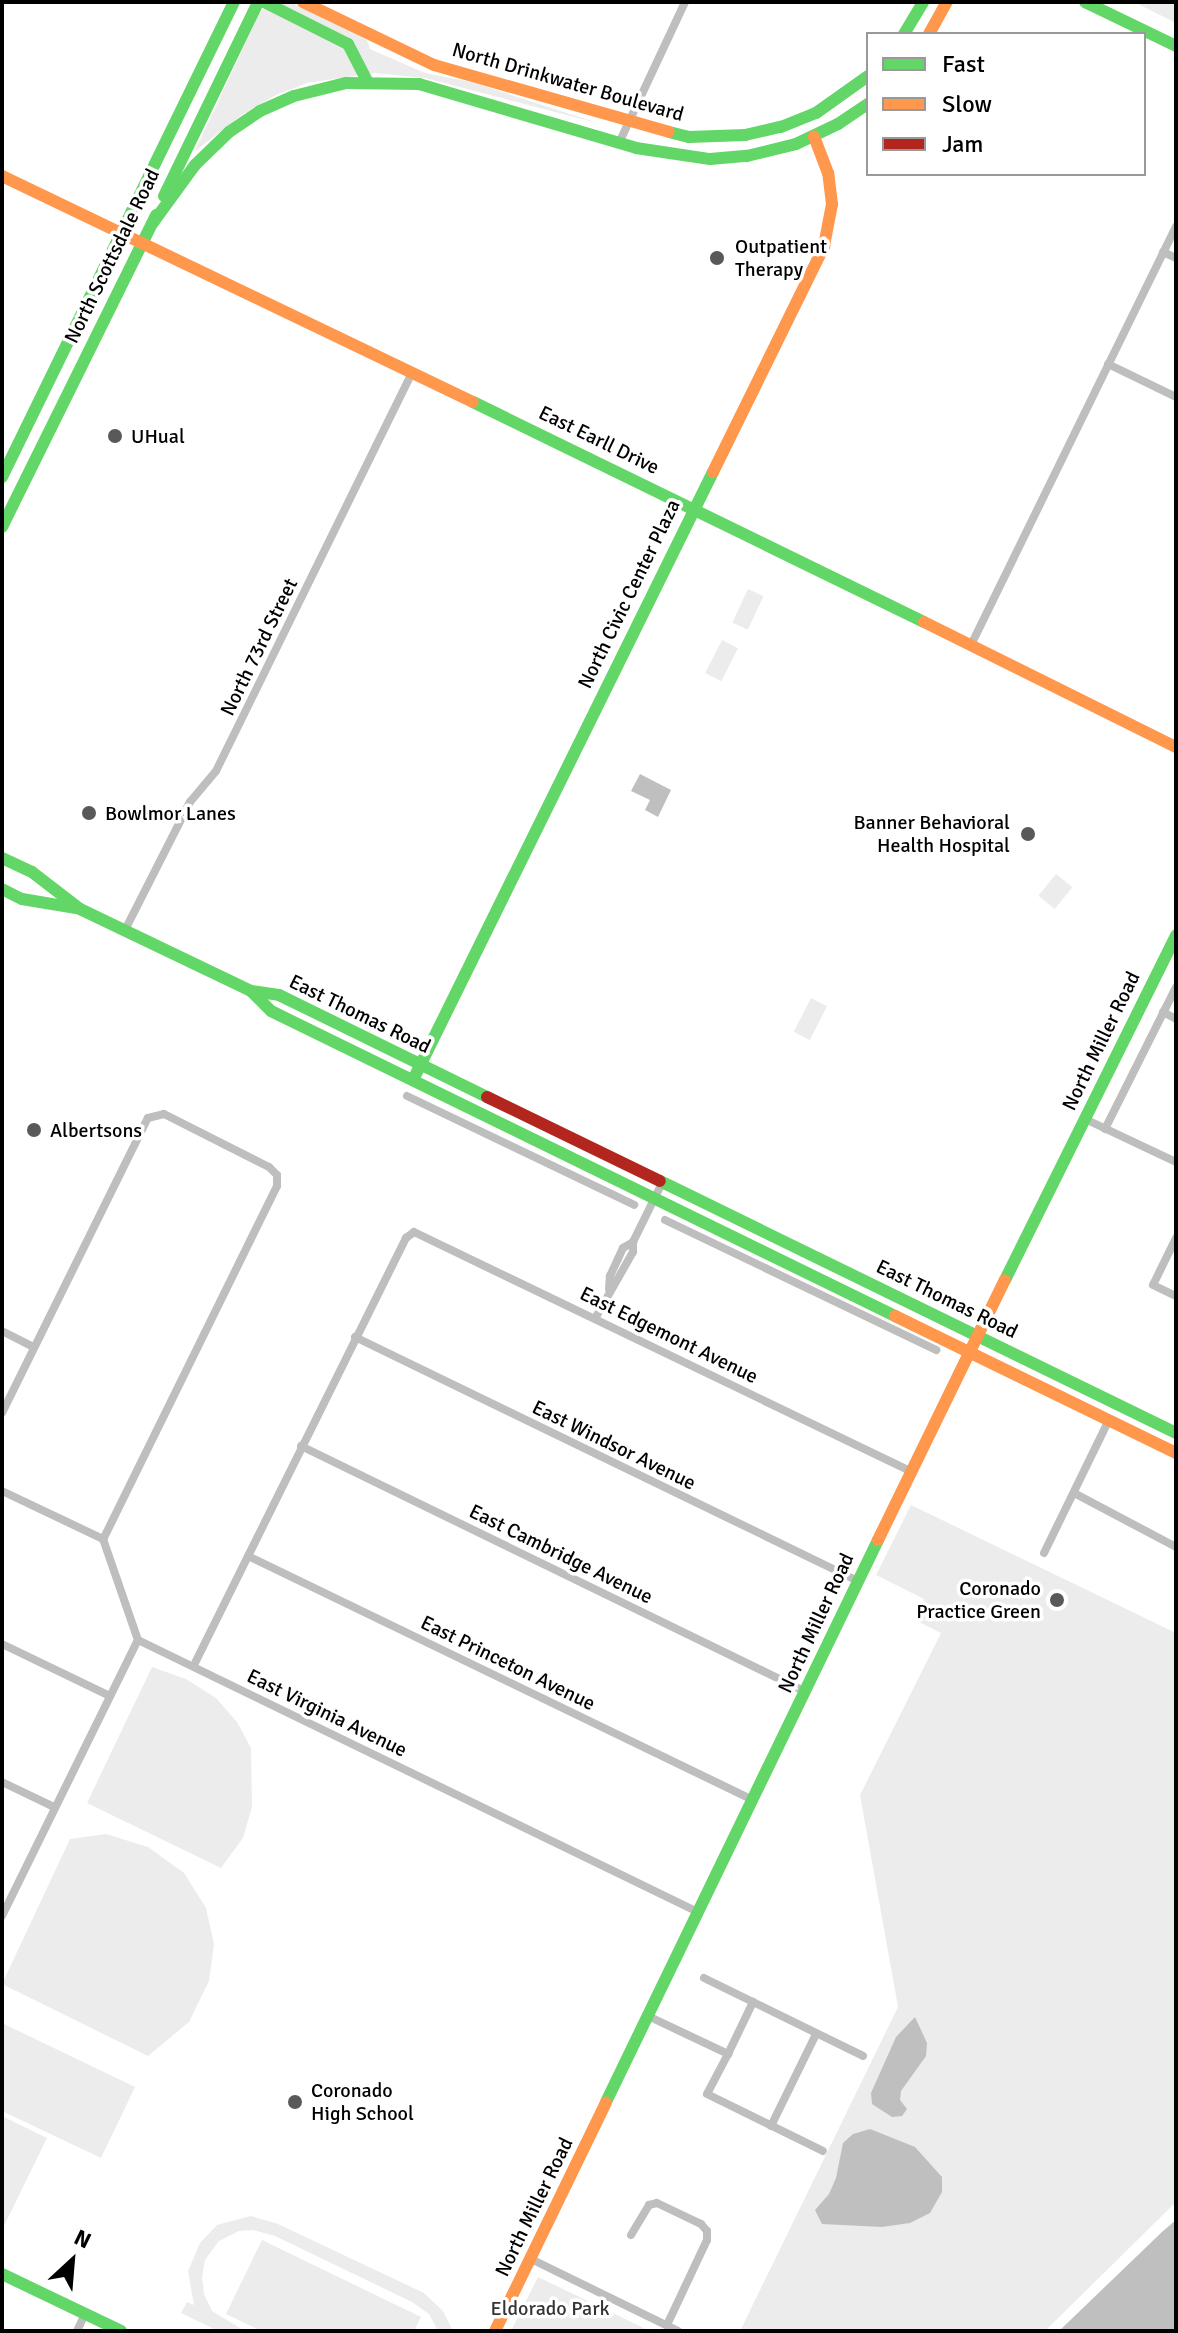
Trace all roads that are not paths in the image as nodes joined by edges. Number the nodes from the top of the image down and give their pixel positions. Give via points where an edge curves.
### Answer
1 (234, 2) edge
2 (261, 2) edge
3 (303, 2) edge
4 (685, 2) edge
5 (923, 2) edge
6 (947, 2) edge
7 (1085, 2) edge
8 (905, 32) edge
9 (930, 32) edge
10 (1176, 46) edge
11 (355, 55) junction
12 (443, 68) junction
13 (866, 77) edge
14 (367, 81) junction
15 (866, 105) edge
16 (805, 118) junction
17 (627, 123) junction
18 (814, 137) junction
19 (619, 143) junction
20 (2, 176) edge
21 (152, 224) junction
22 (1176, 226) edge
23 (122, 232) junction
24 (143, 242) junction
25 (1163, 252) junction
26 (1176, 258) edge
27 (1108, 364) junction
28 (412, 372) junction
29 (1176, 397) edge
30 (2, 477) edge
31 (693, 508) junction
32 (2, 527) edge
33 (971, 645) junction
34 (1176, 747) edge
35 (2, 858) edge
36 (2, 889) edge
37 (80, 909) junction
38 (125, 930) junction
39 (1176, 935) edge
40 (1176, 987) edge
41 (251, 991) junction
42 (1163, 1012) junction
43 (1176, 1019) edge
44 (420, 1065) junction
45 (413, 1080) junction
46 (407, 1096) dead end
47 (485, 1115) junction
48 (1085, 1119) junction
49 (1105, 1129) junction
50 (478, 1130) junction
51 (1176, 1162) edge
52 (622, 1163) junction
53 (615, 1179) junction
54 (662, 1183) junction
55 (608, 1192) junction
56 (654, 1198) junction
57 (700, 1201) junction
58 (634, 1205) dead end
59 (692, 1217) junction
60 (665, 1220) dead end
61 (686, 1230) junction
62 (1176, 1238) edge
63 (1176, 1296) edge
64 (879, 1307) junction
65 (596, 1317) junction
66 (872, 1320) junction
67 (2, 1331) edge
68 (976, 1336) junction
69 (355, 1337) junction
70 (34, 1347) junction
71 (936, 1350) dead end
72 (969, 1350) junction
73 (2, 1413) edge
74 (1109, 1420) junction
75 (1176, 1433) edge
76 (301, 1446) junction
77 (1176, 1453) edge
78 (910, 1471) junction
79 (2, 1491) edge
80 (1074, 1493) junction
81 (103, 1539) junction
82 (1176, 1547) edge
83 (1044, 1553) dead end
84 (248, 1556) junction
85 (858, 1581) junction
86 (138, 1640) junction
87 (2, 1644) edge
88 (194, 1665) junction
89 (806, 1692) junction
90 (110, 1696) junction
91 (2, 1782) edge
92 (753, 1800) junction
93 (54, 1807) junction
94 (698, 1912) junction
95 (2, 1916) edge
96 (704, 1978) dead end
97 (753, 2002) junction
98 (648, 2016) junction
99 (816, 2034) junction
100 (728, 2054) junction
101 (863, 2056) dead end
102 (771, 2126) junction
103 (823, 2151) dead end
104 (631, 2235) dead end
105 (531, 2259) junction
106 (2, 2274) edge
107 (85, 2314) junction
108 (667, 2325) junction
109 (77, 2331) edge
110 (121, 2331) edge
111 (495, 2331) edge
112 (678, 2331) edge

1 - 23 main road, North Scottsdale Road
2 - 11 main road via 345,42
2 - 21 main road, North Scottsdale Road
3 - 12 main road, North Drinkwater Boulevard
4 - 17 street
5 - 8 main road
6 - 9 main road
7 - 10 main road
11 - 12 main road via 371,45 405,61
11 - 14 main road
12 - 17 main road, North Drinkwater Boulevard
13 - 16 main road, North Drinkwater Boulevard
14 - 19 main road via 419,84
14 - 21 main road via 294,96 244,121 195,165
15 - 18 main road
16 - 17 main road, North Drinkwater Boulevard via 754,134 715,138
16 - 18 street, North Civic Center Plaza
17 - 19 street
18 - 19 main road via 728,158 681,157
18 - 31 main road, North Civic Center Plaza via 828,173 829,232
20 - 23 main road, East Earll Drive
21 - 24 main road, North Scottsdale Road
22 - 25 street
23 - 24 main road, East Earll Drive
23 - 30 main road, North Scottsdale Road
24 - 28 main road, East Earll Drive
24 - 32 main road, North Scottsdale Road
25 - 26 street
25 - 27 street
27 - 29 street
27 - 33 street
28 - 31 main road, East Earll Drive
28 - 38 street, North 73rd Street via 216,771 190,802
31 - 33 main road, East Earll Drive
31 - 44 main road, North Civic Center Plaza
33 - 34 main road, East Earll Drive
35 - 37 main road, East Thomas Road via 32,872
36 - 37 main road, East Thomas Road via 22,899
37 - 38 main road, East Thomas Road
38 - 41 main road, East Thomas Road
39 - 48 main road, North Miller Road
40 - 42 street
41 - 44 main road, East Thomas Road via 279,995
41 - 45 main road, East Thomas Road via 271,1011
42 - 43 street
42 - 49 street
44 - 45 main road, North Civic Center Plaza
44 - 52 main road, East Thomas Road
45 - 47 main road, East Thomas Road
46 - 50 street
47 - 50 street
47 - 53 main road, East Thomas Road
48 - 49 street
48 - 68 main road, North Miller Road
49 - 51 street
50 - 55 street
52 - 53 street
52 - 54 main road, East Thomas Road
53 - 55 street
53 - 56 main road, East Thomas Road
54 - 56 street
54 - 57 main road, East Thomas Road
55 - 58 street
56 - 59 main road, East Thomas Road
56 - 65 street via 633,1252
57 - 59 street
57 - 68 main road, East Thomas Road
59 - 61 street
59 - 64 main road, East Thomas Road
60 - 61 street
61 - 66 street
62 - 63 street via 1153,1285
64 - 66 street, East Thomas Road
64 - 72 main road, East Thomas Road
65 - 69 street, East Edgemont Avenue via 414,1232 406,1238
65 - 78 street, East Edgemont Avenue
66 - 71 street
67 - 70 street
68 - 72 main road, North Miller Road
68 - 75 main road, East Thomas Road
69 - 76 street
69 - 85 street, East Windsor Avenue
70 - 73 street
70 - 81 street via 148,1118 164,1114 277,1175 277,1186
72 - 74 main road, East Thomas Road
72 - 78 main road, North Miller Road
74 - 77 main road, East Thomas Road
74 - 80 street
76 - 84 street
76 - 89 street, East Cambridge Avenue
78 - 85 main road, North Miller Road
79 - 81 street
80 - 82 street
80 - 83 street
81 - 86 street
84 - 88 street
84 - 92 street, East Princeton Avenue
85 - 89 main road, North Miller Road
86 - 88 street, East Virginia Avenue
86 - 90 street
87 - 90 street
88 - 94 street, East Virginia Avenue
89 - 92 main road, North Miller Road
90 - 93 street
91 - 93 street
92 - 94 main road, North Miller Road
93 - 95 street
94 - 98 main road, North Miller Road
96 - 97 street
97 - 99 street
97 - 100 street
98 - 100 street
98 - 105 main road, North Miller Road
99 - 101 street
99 - 102 street
100 - 102 street via 707,2094
102 - 103 street
104 - 108 street via 649,2205 657,2203 707,2231
105 - 108 street
105 - 111 main road, North Miller Road
106 - 107 main road
107 - 109 street
107 - 110 main road
108 - 112 street

